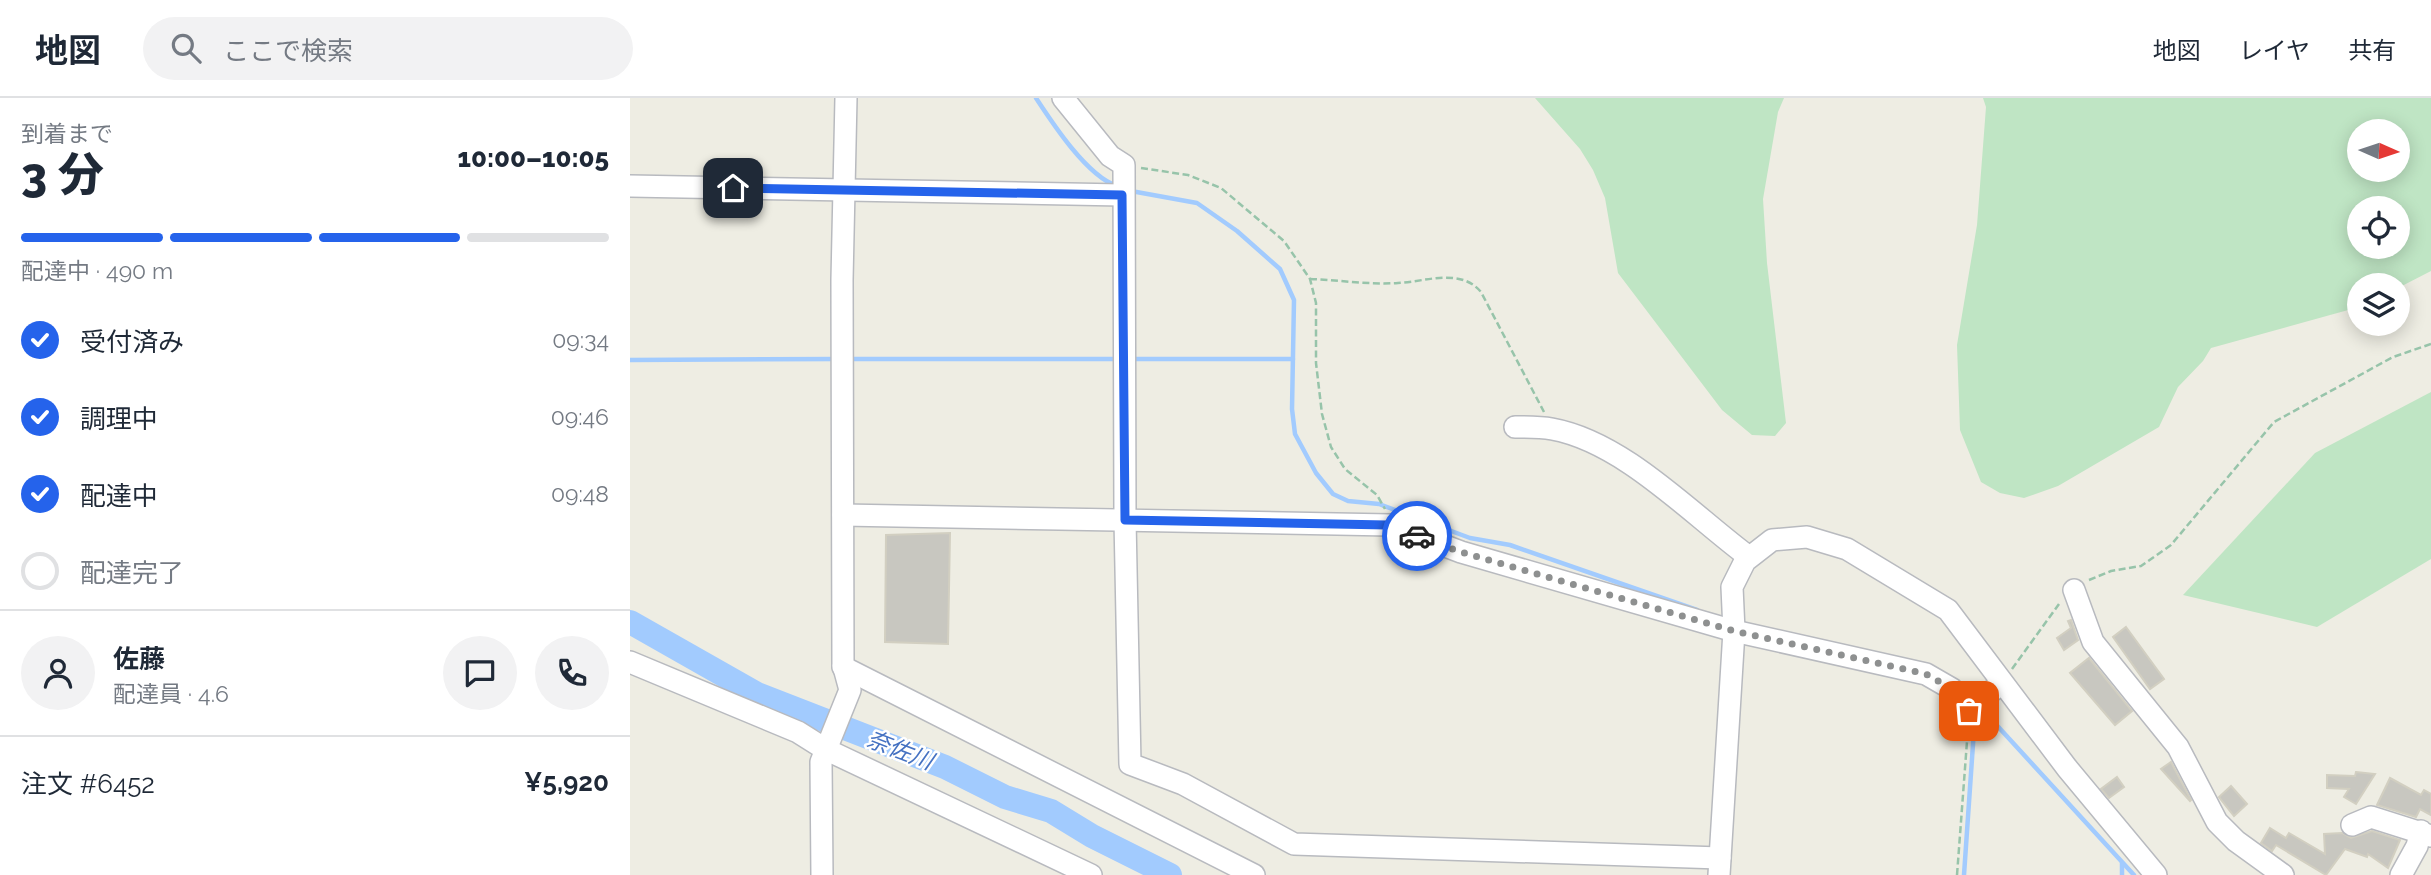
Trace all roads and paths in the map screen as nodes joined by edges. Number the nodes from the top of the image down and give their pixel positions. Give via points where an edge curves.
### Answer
1 (846, 98) edge
2 (1063, 98) edge
3 (1124, 164) junction
4 (630, 186) edge
5 (844, 191) junction
6 (1122, 195) junction
7 (1310, 279) junction
8 (2431, 344) edge
9 (1515, 427) dead end
10 (1552, 429) junction
11 (843, 515) junction
12 (1125, 520) junction
13 (1390, 525) junction
14 (1749, 557) junction
15 (2074, 590) junction
16 (1734, 631) junction
17 (630, 662) edge
18 (843, 667) junction
19 (2001, 683) junction
20 (1969, 711) junction
21 (827, 745) junction
22 (2352, 825) dead end
23 (2426, 834) edge
24 (1720, 866) edge
25 (822, 875) edge
26 (1091, 875) edge
27 (1254, 875) edge
28 (1957, 875) edge
29 (2155, 875) edge
30 (2283, 875) edge
31 (2401, 875) edge

1 - 5 street
2 - 3 street via 1110,156
3 - 6 street
3 - 7 path via 1188,175 1221,188 1284,241
4 - 5 street
5 - 6 street
5 - 11 street
6 - 12 street
7 - 10 path via 1398,283 1433,277 1474,283
7 - 13 path via 1316,303 1322,414 1331,447 1345,469 1377,495
8 - 15 path via 2393,357 2274,422 2171,545 2141,566 2111,571
9 - 10 street
10 - 14 street via 1591,441 1641,470
11 - 12 street
11 - 18 street
12 - 13 street
12 - 24 street via 1130,764 1183,784 1294,844
13 - 16 street via 1461,552
14 - 16 street via 1732,587
14 - 19 street via 1772,540 1787,537 1807,537 1847,550 1948,610
15 - 19 path
15 - 30 street via 2093,642 2178,747 2217,822
16 - 20 street via 1926,674 1952,689
16 - 24 street
17 - 21 street
18 - 21 street via 850,690
18 - 27 street
19 - 20 street
19 - 29 street
20 - 28 path
21 - 25 street via 821,762
21 - 26 street
22 - 23 street via 2371,817
23 - 31 street

